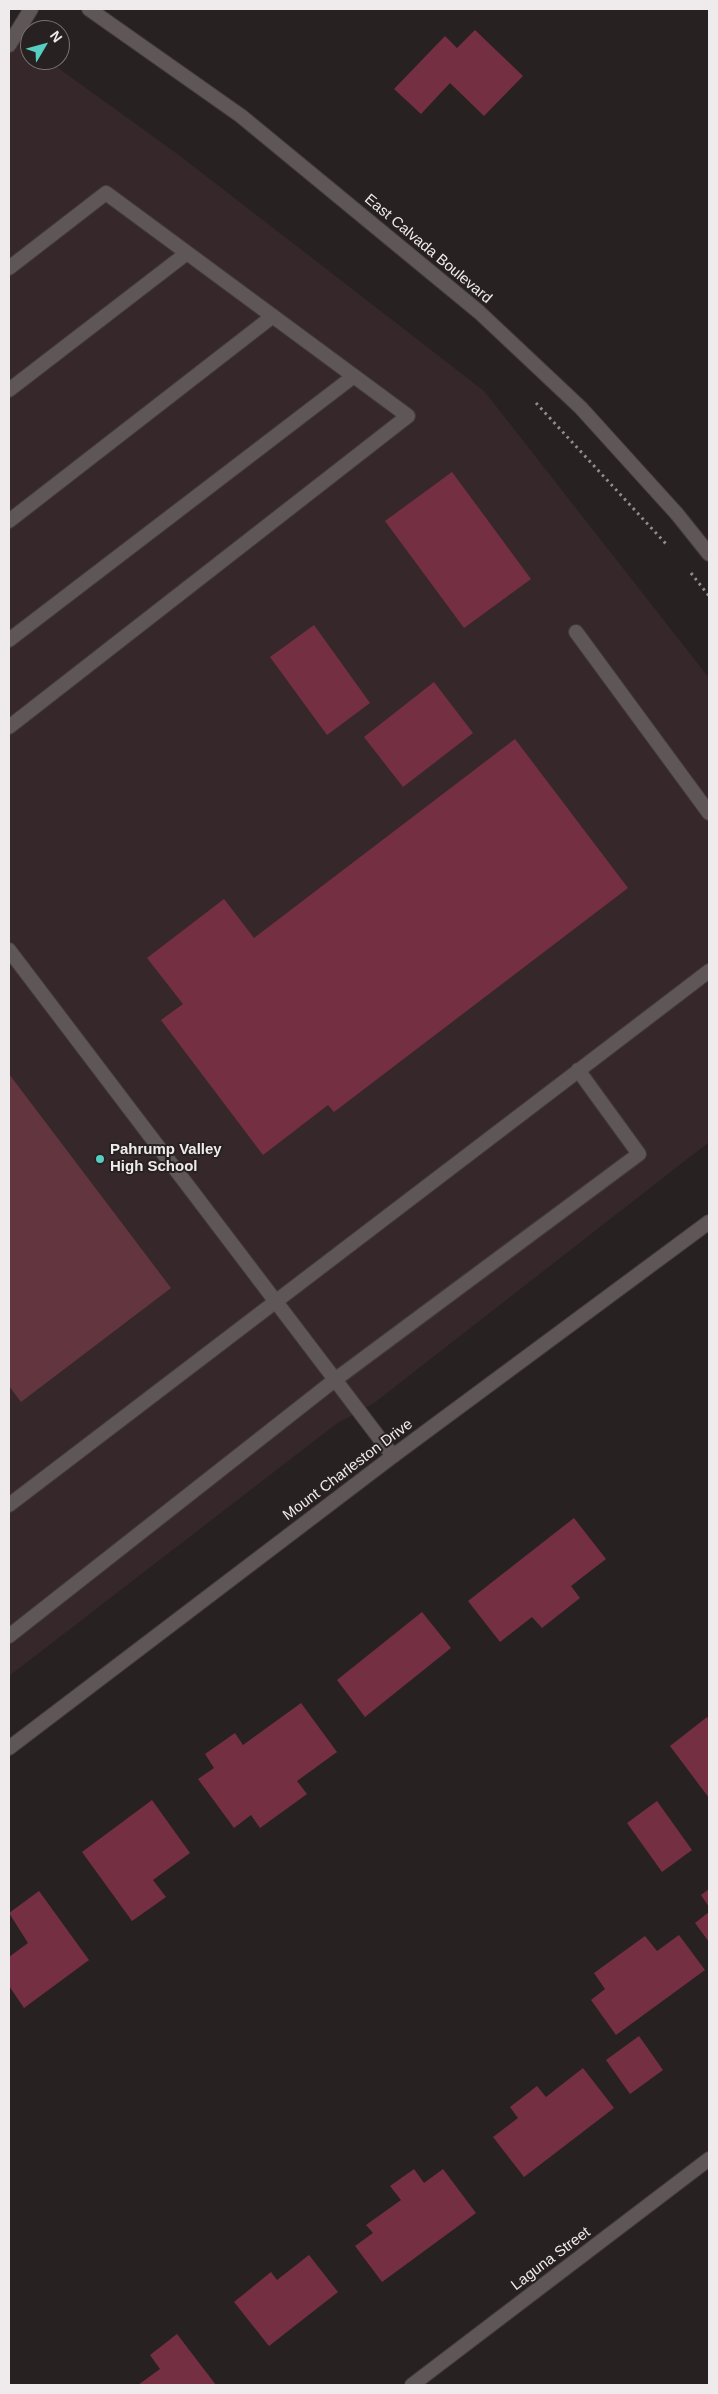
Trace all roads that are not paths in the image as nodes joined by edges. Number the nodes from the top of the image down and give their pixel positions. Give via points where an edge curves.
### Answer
1 (31, 9) edge
2 (89, 9) edge
3 (9, 45) edge
4 (187, 253) junction
5 (9, 268) edge
6 (273, 316) junction
7 (354, 376) junction
8 (9, 390) edge
9 (9, 521) edge
10 (709, 554) edge
11 (576, 632) dead end
12 (9, 640) edge
13 (9, 726) edge
14 (709, 813) edge
15 (9, 950) edge
16 (709, 971) edge
17 (578, 1070) junction
18 (709, 1222) edge
19 (276, 1302) junction
20 (336, 1379) junction
21 (393, 1456) junction
22 (9, 1505) edge
23 (9, 1636) edge
24 (9, 1748) edge
25 (709, 2159) edge
26 (412, 2385) edge

1 - 3 street
2 - 10 street, East Calvada Boulevard via 241,116 479,312 581,408
4 - 5 street via 106,193
4 - 6 street
4 - 8 street
6 - 7 street
6 - 9 street
7 - 12 street
7 - 13 street via 408,416
11 - 14 street
15 - 19 street
16 - 17 street
17 - 19 street
17 - 20 street via 639,1154
18 - 21 street, Mount Charleston Drive
19 - 20 street
19 - 22 street
20 - 21 street
20 - 23 street
21 - 24 street, Mount Charleston Drive
25 - 26 street, Laguna Street

